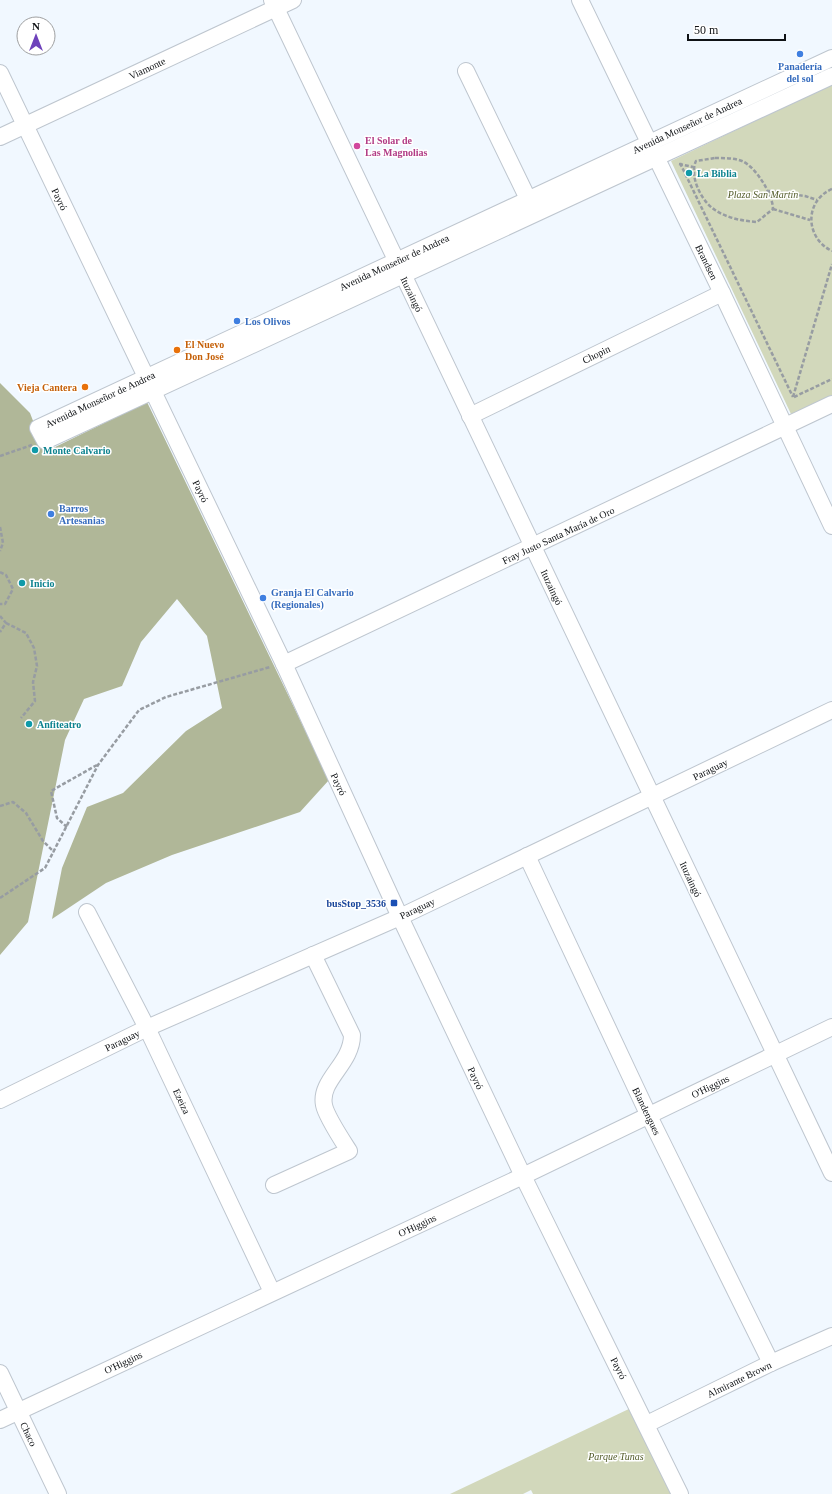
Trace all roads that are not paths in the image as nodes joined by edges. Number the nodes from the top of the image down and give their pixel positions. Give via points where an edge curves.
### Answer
1 (293, 0) edge
2 (580, 0) edge
3 (274, 4) edge
4 (832, 58) edge
5 (466, 71) dead end
6 (0, 73) edge
7 (832, 76) edge
8 (25, 125) junction
9 (0, 137) edge
10 (649, 143) junction
11 (656, 158) junction
12 (528, 199) junction
13 (399, 268) junction
14 (722, 293) junction
15 (149, 385) junction
16 (832, 404) edge
17 (470, 416) junction
18 (786, 426) junction
19 (45, 441) road end
20 (832, 526) edge
21 (533, 547) junction
22 (284, 664) junction
23 (832, 710) edge
24 (651, 796) junction
25 (527, 856) junction
26 (87, 912) dead end
27 (400, 917) junction
28 (313, 955) junction
29 (832, 1027) edge
30 (147, 1028) junction
31 (774, 1055) junction
32 (0, 1100) edge
33 (649, 1116) junction
34 (832, 1173) edge
35 (523, 1176) junction
36 (274, 1185) dead end
37 (272, 1292) junction
38 (832, 1336) edge
39 (771, 1363) junction
40 (0, 1373) edge
41 (18, 1412) junction
42 (0, 1420) edge
43 (647, 1424) junction
44 (58, 1494) edge
45 (680, 1494) edge

1 - 3 street, Viamonte
2 - 10 street, Brandsen
3 - 8 street, Viamonte
3 - 13 street, Ituzaingó
4 - 10 street, Avenida Monseñor de Andrea
5 - 12 street
6 - 8 street, Payró
7 - 11 street, Avenida Monseñor de Andrea
8 - 9 street, Viamonte
8 - 15 street, Payró
10 - 11 street, Brandsen
10 - 12 street, Avenida Monseñor de Andrea
11 - 13 street, Avenida Monseñor de Andrea
11 - 14 street, Brandsen
12 - 13 street, Avenida Monseñor de Andrea
13 - 15 street, Avenida Monseñor de Andrea
13 - 17 street, Ituzaingó
14 - 17 street, Chopin
14 - 18 street, Brandsen
15 - 19 street, Avenida Monseñor de Andrea via 38,428
15 - 22 street, Payró
16 - 18 street, Fray Justo Santa María de Oro
17 - 21 street, Ituzaingó
18 - 20 street, Brandsen
18 - 21 street, Fray Justo Santa María de Oro
21 - 22 street, Fray Justo Santa María de Oro
21 - 24 street, Ituzaingó
22 - 27 street, Payró
23 - 24 street, Paraguay
24 - 25 street, Paraguay
24 - 31 street, Ituzaingó
25 - 27 street, Paraguay
25 - 33 street, Blandengues
26 - 30 street, Ezeiza
27 - 28 street, Paraguay
27 - 35 street, Payró
28 - 30 street, Paraguay
28 - 36 street via 352,1035 352,1046 348,1056 324,1089 324,1105 349,1151
29 - 31 street, O'Higgins
30 - 32 street, Paraguay
30 - 37 street, Ezeiza
31 - 33 street, O'Higgins
31 - 34 street, Ituzaingó
33 - 35 street, O'Higgins
33 - 39 street, Blandengues
35 - 37 street, O'Higgins
35 - 43 street, Payró
37 - 41 street, O'Higgins
38 - 39 street, Almirante Brown
39 - 43 street, Almirante Brown
40 - 41 street, Chaco
41 - 42 street, O'Higgins
41 - 44 street, Chaco
43 - 45 street, Payró

